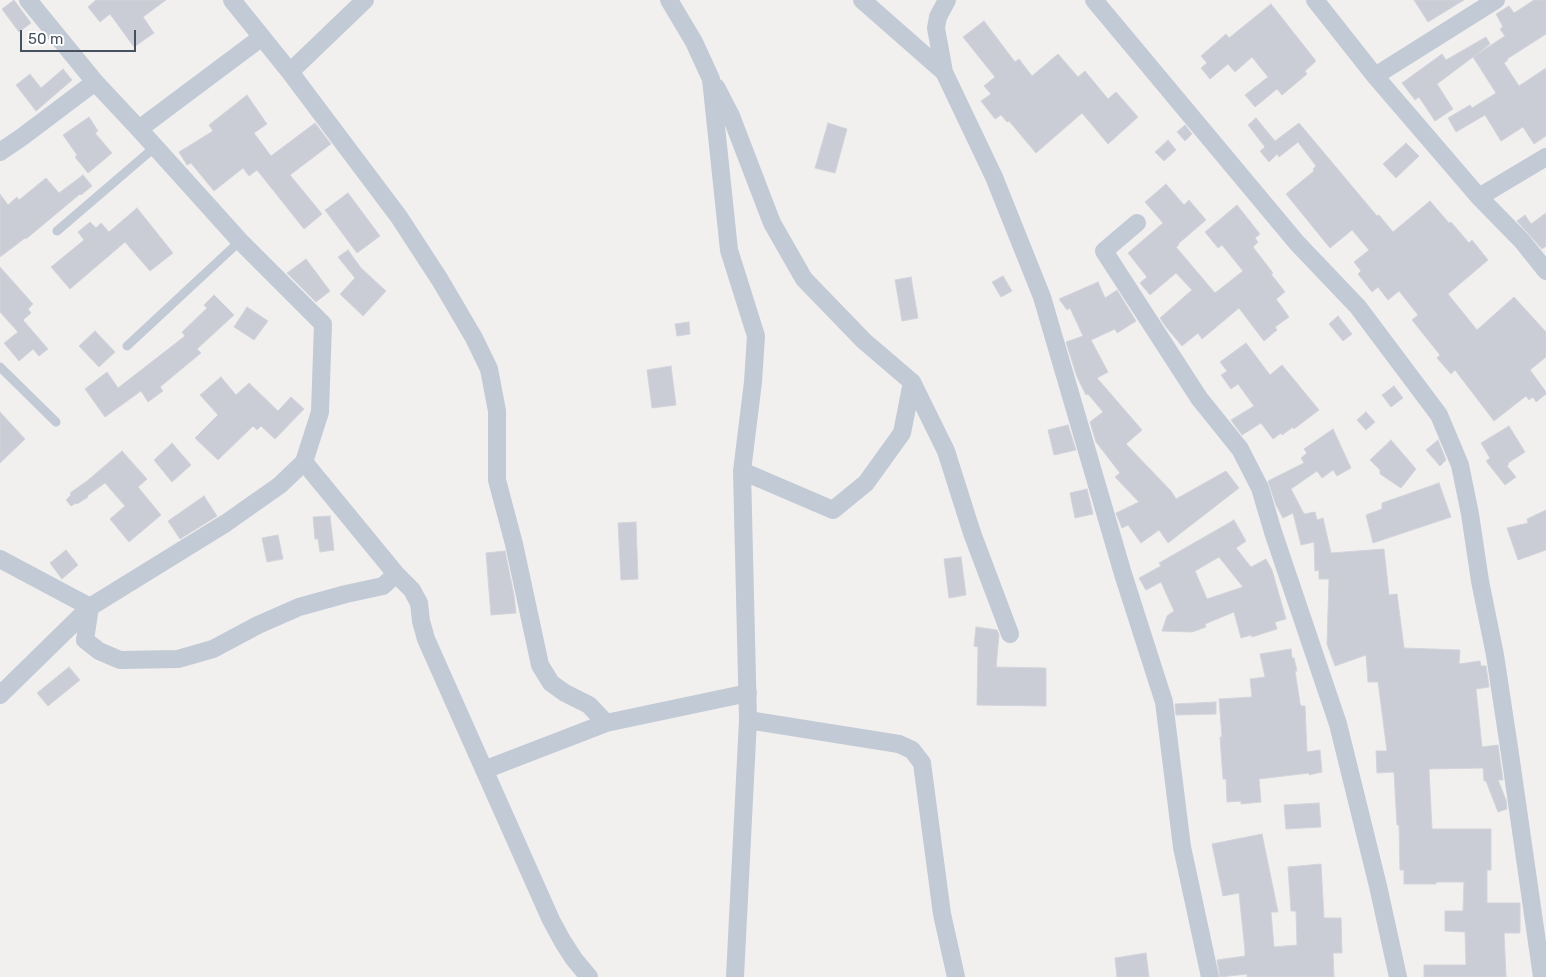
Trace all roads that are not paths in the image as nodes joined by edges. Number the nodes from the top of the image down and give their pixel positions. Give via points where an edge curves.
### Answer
1 (28, 0) edge
2 (232, 0) edge
3 (365, 0) edge
4 (668, 0) edge
5 (862, 0) edge
6 (946, 0) edge
7 (1094, 0) edge
8 (1315, 0) edge
9 (1490, 2) edge
10 (262, 37) junction
11 (290, 72) junction
12 (944, 72) junction
13 (1375, 76) junction
14 (711, 79) junction
15 (94, 82) junction
16 (139, 129) junction
17 (155, 147) junction
18 (0, 152) edge
19 (1546, 157) edge
20 (1478, 197) junction
21 (1137, 223) dead end
22 (56, 231) dead end
23 (240, 241) junction
24 (1546, 271) edge
25 (127, 346) dead end
26 (0, 367) edge
27 (912, 382) junction
28 (56, 422) dead end
29 (304, 462) junction
30 (742, 471) junction
31 (0, 558) edge
32 (396, 574) junction
33 (90, 608) junction
34 (1010, 634) dead end
35 (748, 693) junction
36 (0, 695) edge
37 (748, 720) junction
38 (606, 723) junction
39 (484, 770) junction
40 (589, 977) edge
41 (735, 977) edge
42 (956, 977) edge
43 (1210, 977) edge
44 (1398, 977) edge
45 (1542, 977) edge

1 - 15 street
2 - 10 street
3 - 11 street
4 - 14 street via 694,42
5 - 12 street
6 - 12 street via 936,28
7 - 45 street via 1297,243 1358,307 1439,416 1460,465 1470,514 1509,745
8 - 13 street
9 - 13 street
10 - 11 street
10 - 16 street
11 - 38 street via 419,246 489,369 497,411 497,480 540,665 551,683 589,705
12 - 43 street via 994,177 1042,297 1164,702 1182,847
13 - 20 street
14 - 27 street via 731,116 772,223 804,279 864,341
14 - 30 street via 729,250 756,336
15 - 16 street
15 - 18 street
16 - 17 street
17 - 22 lane
17 - 23 street
19 - 20 street
20 - 24 street via 1522,241
21 - 44 street via 1104,251 1199,398 1240,449 1260,488 1338,724
23 - 25 lane
23 - 29 street via 323,324 320,412
26 - 28 lane
27 - 30 street via 902,433 866,483 833,510
27 - 34 street via 946,451 972,533
29 - 32 street
29 - 33 street via 280,484 226,523
30 - 35 street
31 - 33 street
32 - 33 street via 383,586 300,607 213,649 178,659 120,660 99,651 85,640
32 - 39 street via 412,590 419,603 426,640
33 - 36 street
35 - 37 street
35 - 38 street
37 - 41 street
37 - 42 street via 899,744 912,750 922,763 942,914
38 - 39 street
39 - 40 street via 551,920

